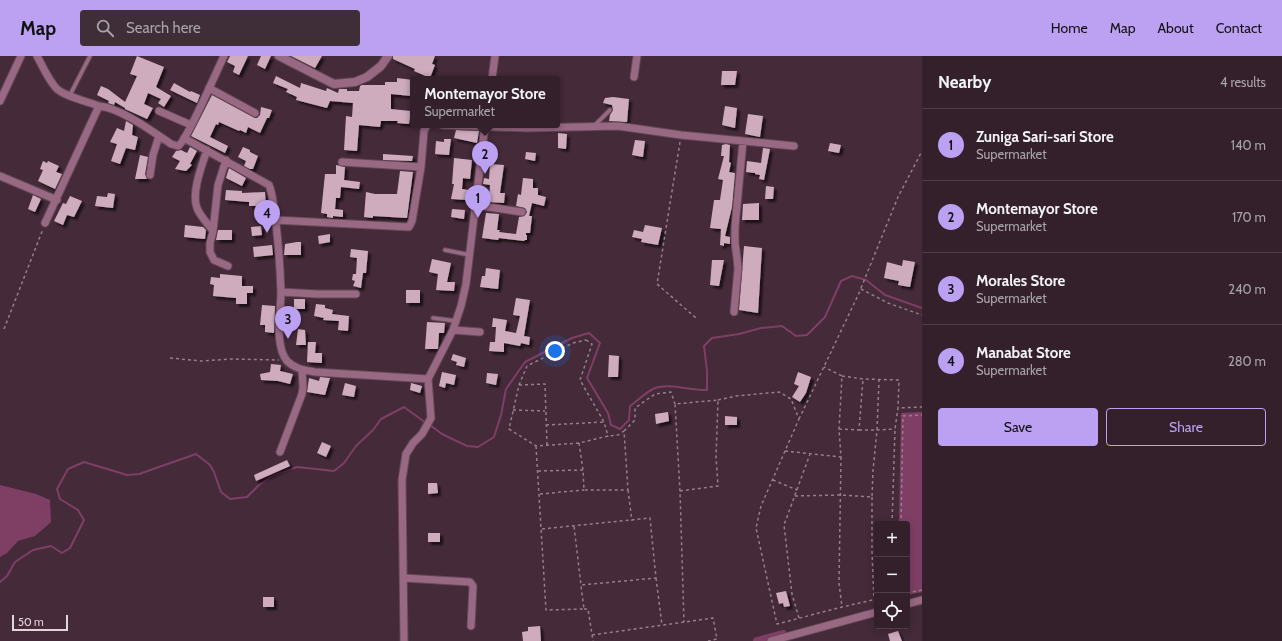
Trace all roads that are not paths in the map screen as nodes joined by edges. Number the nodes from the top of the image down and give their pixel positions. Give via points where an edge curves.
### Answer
1 (21, 56) edge
2 (37, 56) edge
3 (90, 56) edge
4 (224, 56) edge
5 (279, 56) edge
6 (388, 56) edge
7 (495, 56) edge
8 (637, 56) edge
9 (492, 76) edge
10 (634, 77) dead end
11 (209, 88) junction
12 (70, 95) junction
13 (0, 101) edge
14 (99, 106) junction
15 (610, 110) dead end
16 (159, 111) dead end
17 (255, 113) dead end
18 (191, 125) junction
19 (594, 126) junction
20 (560, 127) edge
21 (426, 128) edge
22 (485, 128) edge
23 (159, 136) junction
24 (184, 138) junction
25 (743, 141) junction
26 (794, 146) dead end
27 (207, 150) junction
28 (226, 160) junction
29 (342, 162) dead end
30 (421, 167) junction
31 (150, 175) dead end
32 (0, 176) edge
33 (57, 200) junction
34 (475, 205) junction
35 (522, 212) dead end
36 (276, 220) junction
37 (46, 223) road end
38 (213, 231) junction
39 (446, 250) dead end
40 (470, 255) junction
41 (228, 266) dead end
42 (281, 292) junction
43 (356, 294) dead end
44 (734, 312) dead end
45 (433, 318) dead end
46 (456, 321) junction
47 (452, 330) junction
48 (480, 332) dead end
49 (302, 370) junction
50 (428, 379) junction
51 (280, 452) dead end
52 (404, 578) junction
53 (922, 600) edge
54 (910, 603) edge
55 (874, 613) edge
56 (471, 626) dead end
57 (404, 641) edge
58 (771, 641) edge

1 - 13 street
2 - 12 street via 56,88
3 - 12 lane
4 - 11 street
5 - 6 street via 334,84 355,82 367,76 381,66
7 - 9 street
8 - 10 street
11 - 17 street
11 - 18 street
12 - 14 street
14 - 23 street via 124,114
14 - 33 street
15 - 19 lane
16 - 18 street
18 - 24 street
19 - 20 street
19 - 25 street via 618,126
21 - 30 street
22 - 34 street
23 - 24 street via 178,146
23 - 31 street
24 - 27 street
25 - 26 street
25 - 44 street via 734,243 738,269
27 - 28 street
27 - 38 street via 195,201 198,211
28 - 36 street via 269,185
28 - 38 street via 218,185
29 - 30 street
30 - 36 street via 409,227
32 - 33 street
33 - 37 street
34 - 35 street
34 - 40 street
36 - 42 street
38 - 41 street via 210,243 211,257
39 - 40 lane
40 - 46 street via 466,284
42 - 43 street
42 - 49 street via 281,348 287,360
45 - 46 lane
46 - 47 street
47 - 48 street
47 - 50 street
49 - 50 street
49 - 51 street via 304,387
50 - 52 street via 431,418 406,454 403,466
52 - 56 street via 470,582 473,586
52 - 57 street
53 - 54 street
55 - 58 street

